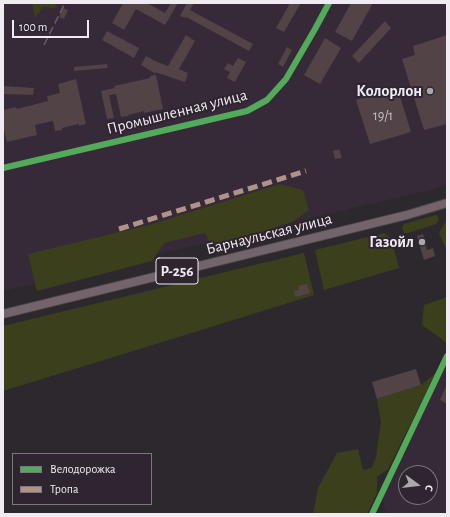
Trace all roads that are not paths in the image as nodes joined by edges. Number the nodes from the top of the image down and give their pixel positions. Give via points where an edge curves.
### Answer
1 (329, 3) edge
2 (3, 168) edge
3 (447, 203) edge
4 (3, 314) edge
5 (447, 356) edge
6 (372, 514) edge

1 - 2 street, Промышленная улица via 286,79 267,100 247,111
3 - 4 highway, Барнаульская улица / Р-256
5 - 6 street

